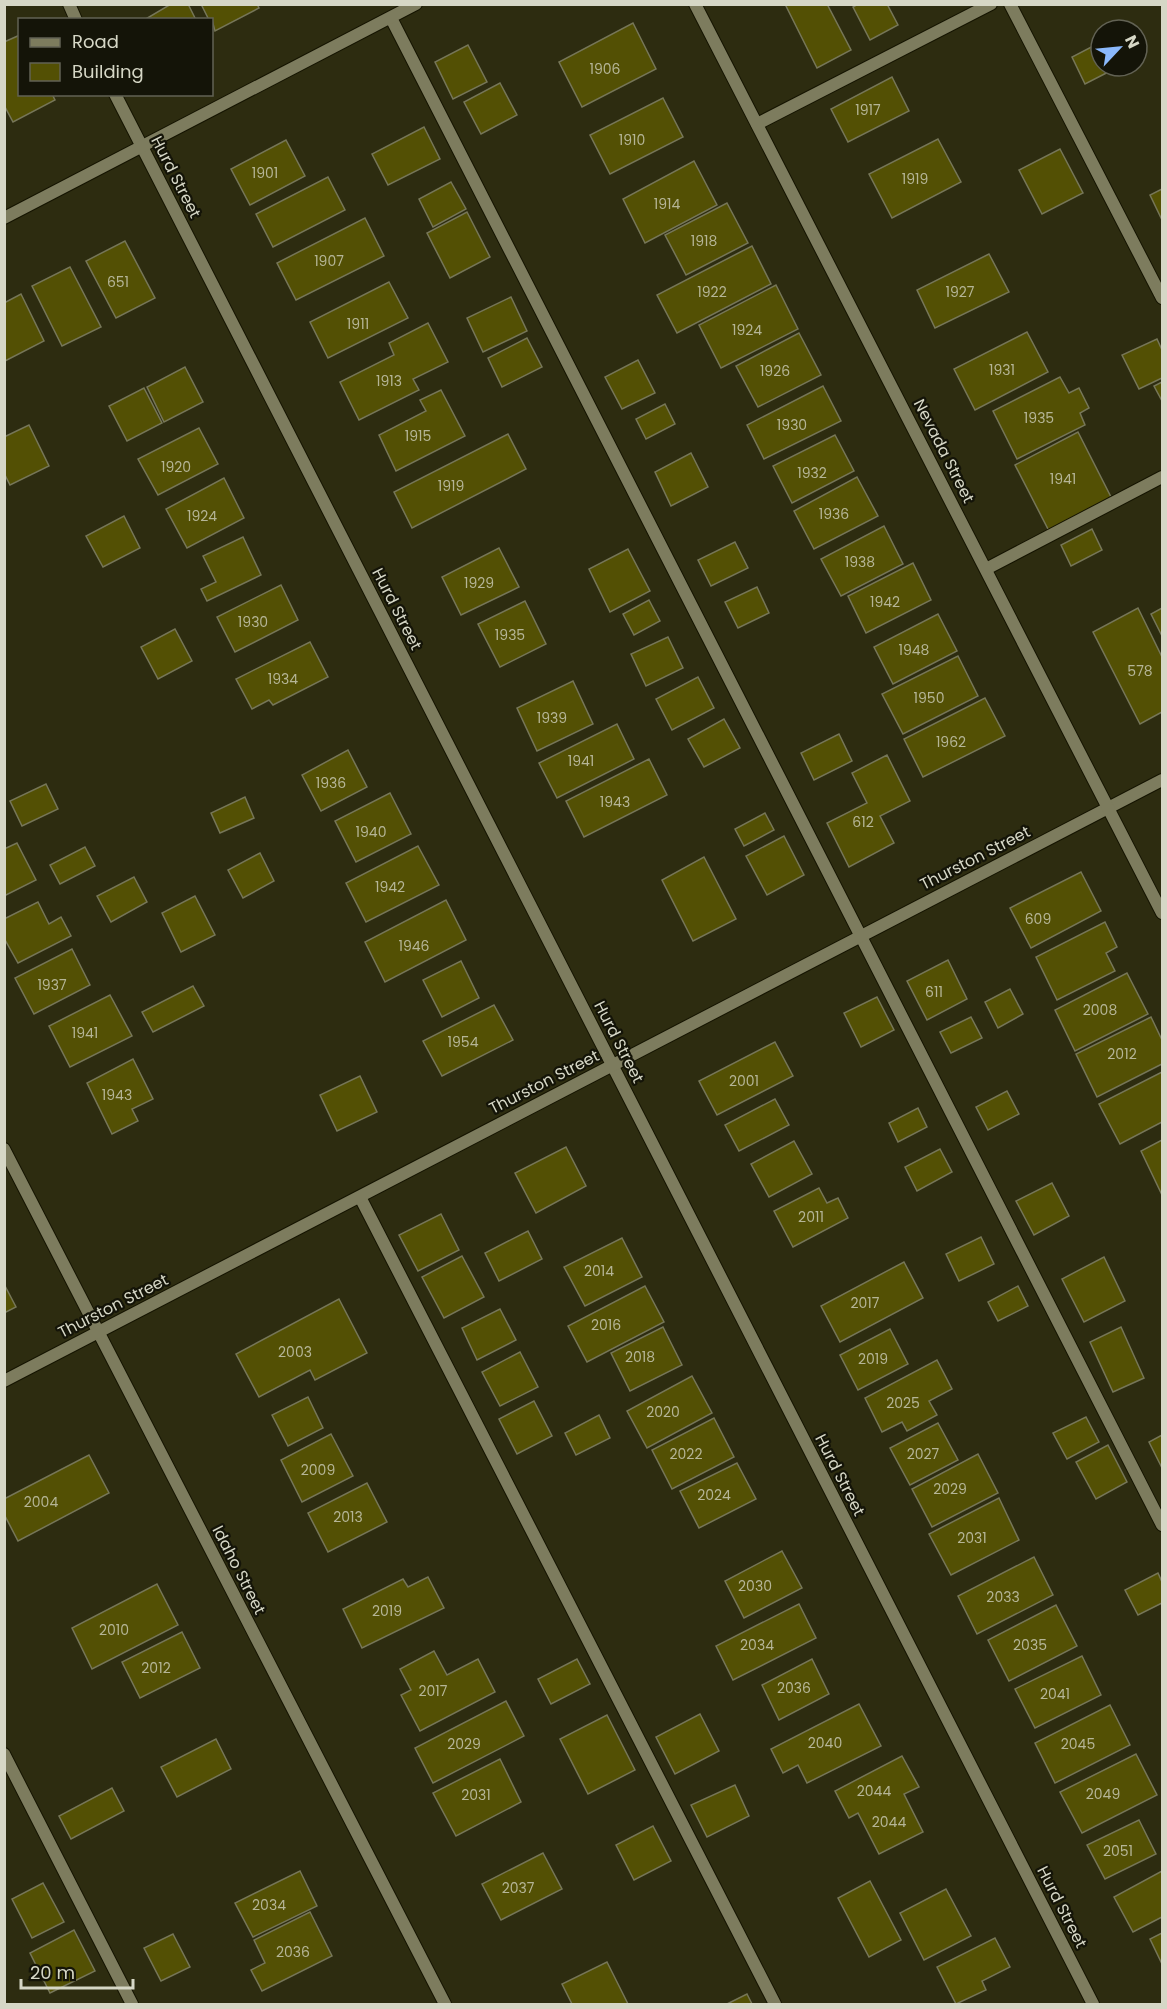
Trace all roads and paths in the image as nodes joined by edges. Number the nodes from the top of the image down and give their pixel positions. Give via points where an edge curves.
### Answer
1 (69, 4) edge
2 (417, 4) edge
3 (695, 4) edge
4 (991, 4) edge
5 (1010, 4) edge
6 (75, 18) edge
7 (391, 18) junction
8 (116, 96) edge
9 (757, 124) junction
10 (142, 146) junction
11 (4, 218) edge
12 (1162, 298) edge
13 (1162, 477) edge
14 (986, 569) junction
15 (1162, 780) edge
16 (1108, 808) junction
17 (1162, 913) edge
18 (862, 935) junction
19 (612, 1066) junction
20 (4, 1149) edge
21 (360, 1197) junction
22 (98, 1332) junction
23 (4, 1381) edge
24 (1162, 1525) edge
25 (4, 1754) edge
26 (132, 2004) edge
27 (445, 2004) edge
28 (775, 2004) edge
29 (1093, 2004) edge

1 - 6 street
2 - 7 street
3 - 9 street, Nevada Street
4 - 9 street
5 - 12 street
7 - 10 street
7 - 18 street
8 - 10 street, Hurd Street
9 - 14 street, Nevada Street
10 - 11 street
10 - 19 street, Hurd Street
13 - 14 street
14 - 16 street, Nevada Street
15 - 16 street, Thurston Street
16 - 17 street, Nevada Street
16 - 18 street, Thurston Street
18 - 19 street, Thurston Street
18 - 24 street
19 - 21 street, Thurston Street
19 - 29 street, Hurd Street
20 - 22 street, Idaho Street
21 - 22 street, Thurston Street
21 - 28 street
22 - 23 street, Thurston Street
22 - 27 street, Idaho Street
25 - 26 street

